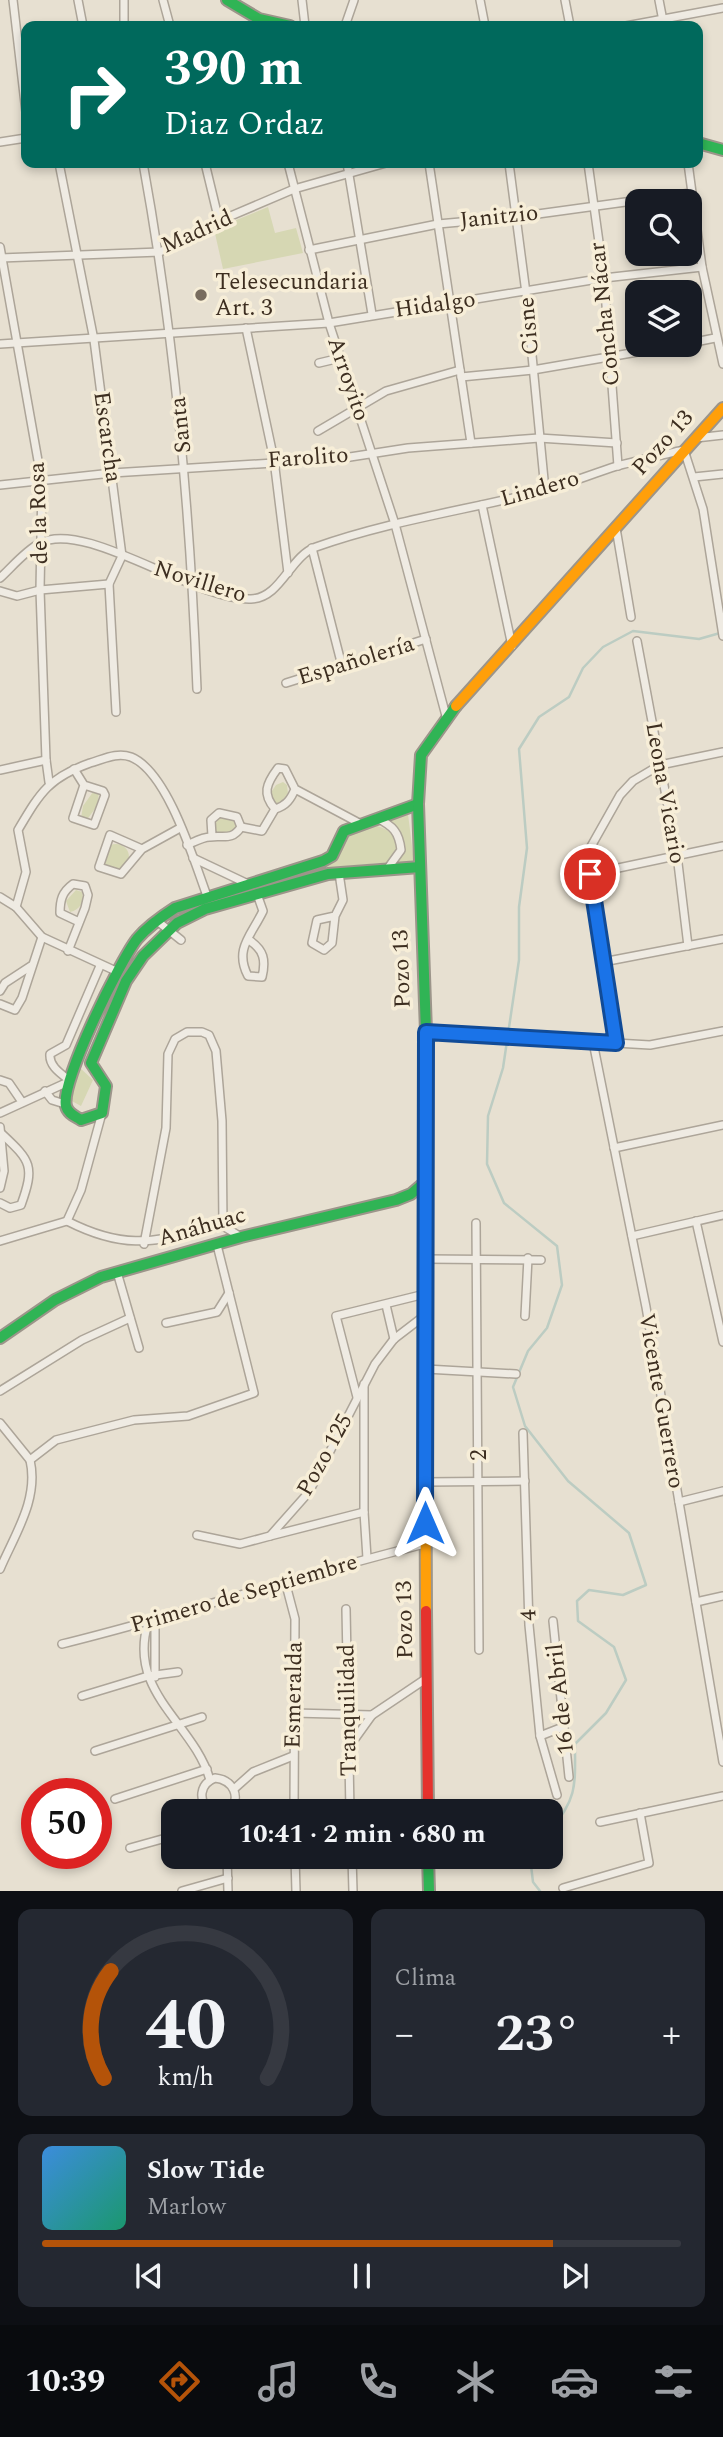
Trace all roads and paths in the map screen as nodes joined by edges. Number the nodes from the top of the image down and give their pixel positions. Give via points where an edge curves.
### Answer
1 (13, 0) edge
2 (78, 0) edge
3 (124, 0) edge
4 (163, 0) edge
5 (302, 0) edge
6 (354, 0) edge
7 (480, 0) edge
8 (565, 0) edge
9 (659, 0) edge
10 (233, 2) edge
11 (723, 8) edge
12 (82, 21) edge
13 (124, 21) edge
14 (169, 21) edge
15 (259, 21) edge
16 (304, 21) edge
17 (347, 21) edge
18 (484, 21) edge
19 (569, 21) edge
20 (664, 21) edge
21 (672, 21) edge
22 (21, 69) edge
23 (21, 139) edge
24 (0, 142) edge
25 (703, 144) edge
26 (723, 150) edge
27 (61, 168) edge
28 (145, 168) edge
29 (206, 168) edge
30 (289, 168) edge
31 (348, 168) edge
32 (365, 168) edge
33 (430, 168) edge
34 (510, 168) edge
35 (589, 168) edge
36 (688, 168) edge
37 (349, 172) junction
38 (294, 189) junction
39 (691, 189) edge
40 (625, 201) edge
41 (593, 205) junction
42 (516, 217) junction
43 (219, 221) junction
44 (438, 224) junction
45 (360, 240) junction
46 (0, 247) edge
47 (309, 250) junction
48 (160, 252) junction
49 (79, 255) junction
50 (1, 258) edge
51 (702, 267) joint
52 (604, 278) junction
53 (526, 293) junction
54 (450, 303) junction
55 (372, 314) junction
56 (723, 322) edge
57 (329, 323) junction
58 (713, 324) junction
59 (246, 328) junction
60 (172, 333) junction
61 (715, 338) junction
62 (94, 340) junction
63 (702, 341) edge
64 (19, 342) junction
65 (0, 344) edge
66 (625, 354) edge
67 (611, 357) junction
68 (340, 358) junction
69 (319, 363) dead end
70 (723, 364) edge
71 (533, 370) junction
72 (460, 374) junction
73 (356, 408) junction
74 (723, 408) edge
75 (318, 431) dead end
76 (723, 435) edge
77 (539, 438) junction
78 (696, 438) junction
79 (471, 443) junction
80 (617, 443) junction
81 (684, 450) junction
82 (372, 452) junction
83 (274, 460) junction
84 (618, 466) junction
85 (186, 468) junction
86 (111, 472) junction
87 (723, 474) edge
88 (694, 477) junction
89 (42, 483) junction
90 (0, 485) edge
91 (545, 490) junction
92 (482, 505) junction
93 (395, 524) junction
94 (616, 527) junction
95 (41, 542) junction
96 (312, 548) junction
97 (122, 556) junction
98 (288, 573) junction
99 (0, 578) edge
100 (109, 584) junction
101 (193, 585) junction
102 (40, 590) junction
103 (0, 591) edge
104 (631, 617) dead end
105 (723, 636) edge
106 (426, 639) junction
107 (637, 641) dead end
108 (512, 646) junction
109 (342, 666) junction
110 (286, 683) dead end
111 (197, 689) dead end
112 (116, 712) dead end
113 (446, 716) junction
114 (723, 752) edge
115 (46, 760) junction
116 (660, 765) junction
117 (74, 769) junction
118 (0, 770) edge
119 (49, 782) junction
120 (84, 785) junction
121 (295, 789) junction
122 (418, 804) junction
123 (275, 809) junction
124 (377, 818) junction
125 (359, 823) junction
126 (241, 827) junction
127 (180, 828) junction
128 (212, 836) junction
129 (187, 845) junction
130 (723, 846) edge
131 (142, 849) junction
132 (677, 855) junction
133 (193, 858) junction
134 (323, 861) junction
135 (420, 867) junction
136 (388, 868) junction
137 (334, 873) junction
138 (590, 874) junction
139 (248, 884) junction
140 (257, 894) junction
141 (207, 896) junction
142 (0, 897) edge
143 (16, 906) junction
144 (335, 916) junction
145 (156, 920) junction
146 (77, 921) junction
147 (166, 931) junction
148 (41, 937) junction
149 (723, 939) edge
150 (181, 940) dead end
151 (249, 940) junction
152 (688, 946) junction
153 (68, 951) junction
154 (603, 962) junction
155 (31, 965) junction
156 (100, 966) junction
157 (118, 972) junction
158 (0, 991) edge
159 (0, 1004) edge
160 (723, 1031) edge
161 (426, 1032) junction
162 (593, 1042) junction
163 (616, 1043) junction
164 (79, 1060) junction
165 (92, 1063) junction
166 (0, 1080) edge
167 (68, 1081) junction
168 (45, 1091) junction
169 (22, 1102) junction
170 (65, 1104) junction
171 (102, 1113) junction
172 (0, 1114) edge
173 (723, 1125) edge
174 (1, 1130) edge
175 (614, 1148) junction
176 (425, 1182) junction
177 (0, 1188) edge
178 (0, 1203) edge
179 (723, 1215) edge
180 (67, 1221) junction
181 (696, 1221) junction
182 (476, 1223) dead end
183 (223, 1226) junction
184 (632, 1236) junction
185 (241, 1237) junction
186 (0, 1241) edge
187 (144, 1244) junction
188 (217, 1245) junction
189 (528, 1258) junction
190 (426, 1259) junction
191 (478, 1259) junction
192 (541, 1260) dead end
193 (117, 1272) junction
194 (229, 1293) junction
195 (425, 1294) junction
196 (386, 1305) junction
197 (720, 1309) edge
198 (424, 1316) junction
199 (525, 1316) dead end
200 (130, 1318) junction
201 (166, 1323) dead end
202 (0, 1338) edge
203 (394, 1339) junction
204 (723, 1342) edge
205 (139, 1348) dead end
206 (426, 1369) junction
207 (478, 1372) junction
208 (516, 1374) dead end
209 (365, 1382) junction
210 (0, 1391) edge
211 (357, 1397) junction
212 (0, 1423) edge
213 (523, 1433) dead end
214 (30, 1460) junction
215 (425, 1482) junction
216 (525, 1482) junction
217 (479, 1483) junction
218 (723, 1491) edge
219 (679, 1502) junction
220 (364, 1512) junction
221 (197, 1535) dead end
222 (270, 1536) junction
223 (425, 1544) junction
224 (367, 1558) junction
225 (0, 1569) edge
226 (285, 1581) junction
227 (723, 1597) edge
228 (696, 1602) junction
229 (346, 1609) dead end
230 (152, 1621) junction
231 (553, 1621) dead end
232 (62, 1644) dead end
233 (479, 1650) dead end
234 (178, 1672) dead end
235 (152, 1678) junction
236 (426, 1678) junction
237 (82, 1696) dead end
238 (723, 1703) edge
239 (713, 1705) junction
240 (294, 1713) junction
241 (350, 1715) junction
242 (372, 1715) junction
243 (202, 1717) dead end
244 (177, 1725) junction
245 (563, 1727) junction
246 (540, 1736) junction
247 (348, 1747) junction
248 (95, 1751) dead end
249 (293, 1756) junction
250 (723, 1762) edge
251 (207, 1769) junction
252 (569, 1777) dead end
253 (210, 1780) junction
254 (234, 1789) junction
255 (557, 1795) dead end
256 (723, 1796) edge
257 (115, 1798) dead end
258 (202, 1799) edge
259 (235, 1799) edge
260 (294, 1799) edge
261 (350, 1799) edge
262 (428, 1799) edge
263 (640, 1813) junction
264 (600, 1822) dead end
265 (161, 1840) edge
266 (130, 1849) dead end
267 (228, 1869) edge
268 (295, 1869) edge
269 (352, 1869) edge
270 (428, 1869) edge
271 (228, 1878) junction
272 (563, 1888) dead end
273 (182, 1891) edge
274 (228, 1891) edge
275 (296, 1891) edge
276 (353, 1891) edge
277 (429, 1891) edge

1 - 22 street
2 - 12 street
3 - 13 street
4 - 14 street
5 - 16 street
6 - 17 street
7 - 18 street
8 - 19 street
9 - 20 street
10 - 15 main road
11 - 21 street
23 - 24 street
25 - 26 main road
27 - 49 street, Escarcha
28 - 48 street, Santa
29 - 43 street
30 - 38 street, Arroyito
31 - 37 street
32 - 37 street, Madrid
33 - 44 street
34 - 42 street, Cisne
35 - 41 street, Concha Nácar
36 - 39 street
37 - 38 street, Madrid
37 - 45 street
38 - 43 street, Madrid
38 - 47 street, Arroyito
40 - 41 street, Janitzio
41 - 42 street, Janitzio
41 - 52 street, Concha Nácar
42 - 44 street, Janitzio
42 - 53 street, Cisne
43 - 48 street, Madrid
44 - 45 street, Janitzio
44 - 54 street
45 - 47 street, Janitzio
45 - 55 street
46 - 50 street, de la Rosa
47 - 57 street, Arroyito
48 - 49 street, Madrid
48 - 60 street, Santa
49 - 50 street, Madrid
49 - 62 street, Escarcha
50 - 64 street, de la Rosa
51 - 52 street, Hidalgo
51 - 58 street
52 - 53 street, Hidalgo
52 - 67 street, Concha Nácar
53 - 54 street, Hidalgo
53 - 71 street, Cisne
54 - 55 street, Hidalgo
54 - 72 street
55 - 57 street, Hidalgo
56 - 58 street
57 - 59 street, Hidalgo
57 - 68 street, Arroyito
58 - 61 street
59 - 60 street, Hidalgo
59 - 83 street
60 - 62 street, Hidalgo
60 - 85 street, Santa
61 - 63 street
61 - 70 street
62 - 64 street, Hidalgo
62 - 86 street, Escarcha
64 - 65 street, Hidalgo
64 - 89 street, de la Rosa
66 - 67 street
67 - 71 street
67 - 80 street, Concha Nácar
68 - 69 street
68 - 73 street, Arroyito
71 - 72 street
71 - 77 street, Cisne
72 - 73 street via 386,391
72 - 79 street
73 - 75 street
73 - 82 street, Arroyito
74 - 78 main road, Pozo 13
76 - 78 street
77 - 79 street, Farolito
77 - 80 street, Farolito
77 - 91 street, Cisne
78 - 81 main road, Pozo 13
79 - 82 street, Farolito
80 - 84 street, Concha Nácar
81 - 84 street, Lindero
81 - 88 street
81 - 94 main road, Pozo 13
82 - 83 street, Farolito via 337,459
82 - 93 street, Arroyito
83 - 85 street, Farolito
83 - 98 street
84 - 91 street, Lindero
85 - 86 street, Farolito
85 - 101 street, Santa
86 - 89 street, Farolito
86 - 97 street, Escarcha
87 - 88 street
88 - 105 street
89 - 90 street, Farolito
89 - 95 street, de la Rosa
91 - 92 street, Lindero
92 - 93 street, Lindero
92 - 108 street
93 - 96 street
93 - 106 street, Arroyito
94 - 104 street
94 - 108 main road, Pozo 13
95 - 97 street, Novillero via 67,539
95 - 99 street
95 - 102 street, de la Rosa
96 - 98 street, Novillero
96 - 109 street
97 - 100 street
97 - 101 street, Novillero
98 - 101 street, Novillero via 270,593 255,599
100 - 102 street
100 - 112 street
101 - 111 street, Santa
102 - 103 street via 16,596
102 - 115 street, de la Rosa
106 - 109 street, Españolería
106 - 113 street, Arroyito
107 - 116 street, Leona Vicario
108 - 113 main road, Pozo 13
109 - 110 street, Españolería
113 - 122 main road, Pozo 13 via 421,755
114 - 116 street
115 - 118 street
115 - 119 street, de la Rosa
116 - 132 street, Leona Vicario
116 - 138 street via 621,795 589,850
117 - 119 street
117 - 120 street
117 - 127 street via 115,755 145,765
119 - 143 street via 18,830 26,872
120 - 120 street via 73,818 94,825 105,795
121 - 123 street via 291,799
121 - 123 street via 291,777 278,768 265,790
121 - 125 street
122 - 124 main road
122 - 135 main road, Pozo 13
123 - 126 street via 262,831
124 - 125 main road
124 - 136 street via 392,825 400,837 401,850
125 - 134 main road via 344,831 332,856
126 - 128 street via 224,838
126 - 128 street via 237,817 219,813 211,820
127 - 129 street
127 - 131 street
128 - 129 street
129 - 133 street
130 - 132 street
131 - 131 street via 110,835 99,867 121,874
132 - 138 street
132 - 152 street, Leona Vicario
133 - 139 street
133 - 141 street
134 - 137 street
134 - 139 main road
135 - 136 main road
135 - 161 main road, Pozo 13
136 - 137 main road
137 - 140 main road
137 - 144 street via 343,900
138 - 154 street
139 - 141 main road
140 - 147 main road via 192,915
140 - 151 street via 263,911
141 - 145 main road
142 - 143 street
143 - 148 street
144 - 144 street via 317,920 312,943 316,948 324,950 332,943
145 - 147 street
145 - 157 main road via 137,939
146 - 146 street via 60,913 60,900 73,884 85,886 88,895
146 - 153 street
147 - 150 street
147 - 165 main road via 126,981
148 - 153 street
148 - 155 street
149 - 152 street
151 - 151 street via 240,958 248,976 262,977 265,962 260,947
152 - 154 street
153 - 156 street
154 - 163 street
155 - 158 street
155 - 159 street via 15,1010
156 - 157 street
156 - 167 street via 66,1045 50,1054 56,1070
157 - 164 main road
160 - 163 street via 650,1045
161 - 162 street
161 - 176 main road, Pozo 13
162 - 163 street
162 - 175 street, Vicente Guerrero
164 - 165 street
164 - 167 main road
165 - 171 main road via 107,1087
166 - 169 street via 9,1083
167 - 168 street
167 - 170 main road
168 - 169 street
168 - 170 street via 52,1100
169 - 172 street
170 - 171 main road via 69,1113 81,1120
171 - 180 street via 81,1191
173 - 175 street
174 - 177 street via 4,1171
174 - 178 street via 26,1157 30,1170 21,1205 10,1208
175 - 184 street, Vicente Guerrero
176 - 185 main road, Anáhuac via 396,1200
176 - 190 main road, Pozo 13
179 - 181 street
180 - 186 street
180 - 187 street via 99,1237
181 - 184 street
181 - 197 street
182 - 191 street, 2
183 - 185 street
183 - 187 street
183 - 187 street via 216,1051 209,1035 187,1032 175,1039 168,1054 166,1128
184 - 219 street, Vicente Guerrero
185 - 188 main road, Anáhuac
188 - 193 main road, Anáhuac
188 - 194 street
189 - 191 street
189 - 192 street
189 - 199 street
190 - 191 street
190 - 195 main road, Pozo 13
191 - 207 street, 2
193 - 200 street
193 - 202 main road, Anáhuac via 74,1289
194 - 201 street via 217,1311
194 - 214 street via 254,1393 188,1416 134,1420 56,1440
195 - 196 street
195 - 198 main road, Pozo 13
196 - 203 street
196 - 211 street via 336,1316
197 - 204 street
198 - 203 street, Pozo 125
198 - 206 main road, Pozo 13
200 - 205 street
200 - 210 street via 82,1340
203 - 209 street, Pozo 125
206 - 207 street
206 - 215 main road, Pozo 13
207 - 208 street
207 - 217 street, 2
209 - 211 street, Pozo 125
209 - 220 street
211 - 222 street, Pozo 125 via 309,1492
212 - 214 street
213 - 216 street, 4
214 - 225 street via 33,1494
215 - 217 street
215 - 223 main road, Pozo 13
216 - 217 street
216 - 246 street, 4 via 529,1625
217 - 233 street, 2
218 - 219 street
219 - 228 street, Vicente Guerrero
220 - 222 street
220 - 224 street
221 - 222 street via 240,1544
223 - 224 street, Primero de Septiembre
223 - 236 main road, Pozo 13
224 - 226 street, Primero de Septiembre
226 - 230 street, Primero de Septiembre
226 - 240 street, Esmeralda via 295,1619
227 - 228 street
228 - 239 street, Vicente Guerrero
229 - 241 street, Tranquilidad
230 - 232 street, Primero de Septiembre
230 - 235 street
231 - 245 street, 16 de Abril
234 - 235 street
235 - 237 street
235 - 244 street via 161,1703
236 - 242 street
236 - 262 main road, Pozo 13
238 - 239 street
239 - 250 street, Vicente Guerrero
240 - 241 street
240 - 249 street, Esmeralda
241 - 242 street
241 - 247 street, Tranquilidad
242 - 247 street
243 - 244 street
244 - 248 street
244 - 251 street
245 - 246 street
245 - 252 street, 16 de Abril
246 - 255 street, 4
247 - 261 street, Tranquilidad
249 - 254 street via 253,1772
249 - 260 street, Esmeralda
251 - 253 street
251 - 257 street
253 - 254 street via 223,1779
253 - 258 street
254 - 259 street
256 - 263 street
263 - 264 street
263 - 272 street via 649,1863
265 - 266 street
267 - 271 street
268 - 275 street
269 - 276 street
270 - 277 main road
271 - 273 street
271 - 274 street

